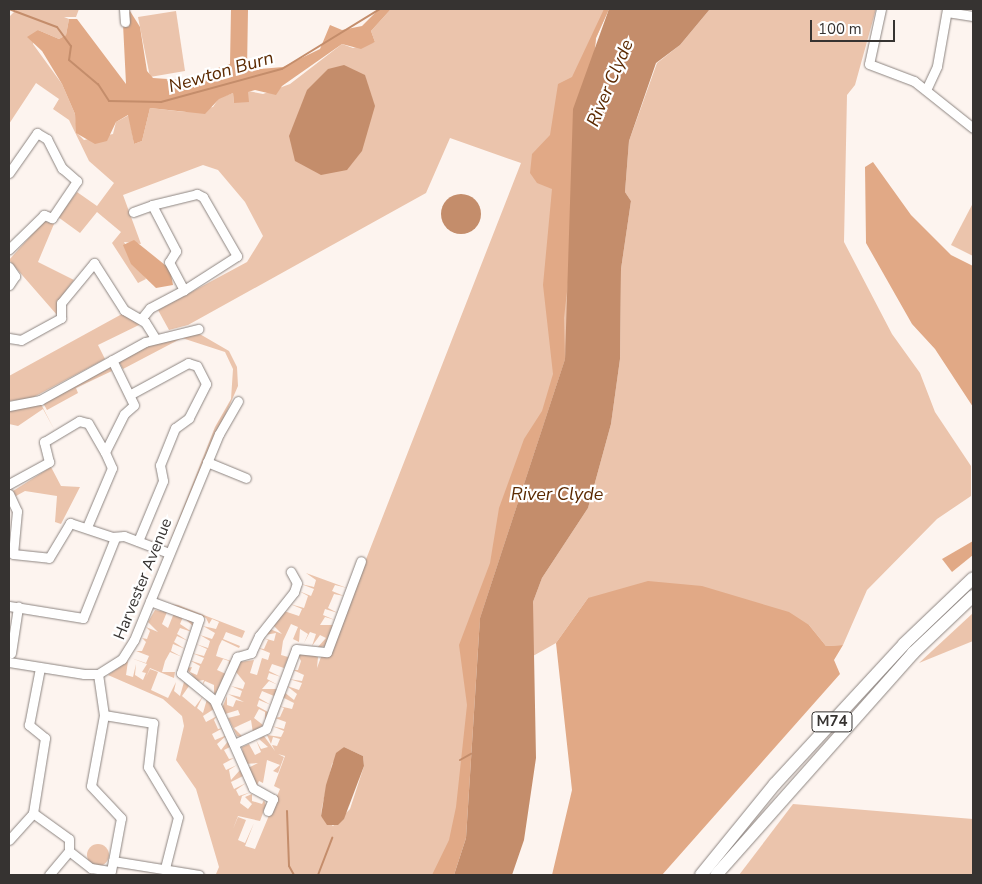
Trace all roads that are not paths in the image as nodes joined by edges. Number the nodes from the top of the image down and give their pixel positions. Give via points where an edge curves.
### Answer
1 (124, 9) edge
2 (881, 9) edge
3 (947, 11) edge
4 (973, 16) edge
5 (125, 22) dead end
6 (926, 90) junction
7 (973, 128) edge
8 (9, 173) edge
9 (152, 205) junction
10 (133, 212) dead end
11 (9, 250) edge
12 (9, 267) edge
13 (9, 285) edge
14 (184, 290) junction
15 (141, 319) junction
16 (198, 329) dead end
17 (9, 338) edge
18 (155, 338) junction
19 (112, 360) junction
20 (131, 394) junction
21 (238, 401) dead end
22 (9, 406) edge
23 (105, 452) junction
24 (207, 462) junction
25 (246, 478) dead end
26 (9, 484) edge
27 (9, 494) edge
28 (87, 528) junction
29 (115, 538) junction
30 (138, 541) junction
31 (170, 553) junction
32 (361, 561) dead end
33 (291, 572) dead end
34 (973, 578) edge
35 (973, 596) edge
36 (150, 602) junction
37 (13, 606) edge
38 (10, 657) edge
39 (40, 668) junction
40 (98, 674) junction
41 (216, 703) junction
42 (104, 715) junction
43 (234, 744) junction
44 (276, 789) dead end
45 (273, 799) junction
46 (268, 811) dead end
47 (33, 813) junction
48 (9, 840) edge
49 (69, 851) junction
50 (113, 861) junction
51 (165, 868) junction
52 (49, 875) edge
53 (199, 875) edge
54 (701, 875) edge
55 (716, 875) edge

1 - 5 street
2 - 6 street via 869,64 914,80
3 - 4 street
3 - 6 street via 938,66
6 - 7 street
8 - 11 street via 37,133 47,138 62,168 77,181 52,218 44,216
9 - 10 street
9 - 14 street via 176,251 169,262
9 - 14 street via 197,194 204,197 236,248 234,258
12 - 13 street via 15,276
14 - 15 street via 150,308
15 - 17 street via 124,310 94,263 61,303 61,318 21,340
15 - 18 street
16 - 18 street
18 - 19 street
19 - 20 street
19 - 22 street via 40,400
20 - 23 street via 134,406 124,414
20 - 30 street via 188,363 197,366 206,384 189,418 175,428 160,465 162,481
21 - 24 street, Harvester Avenue
23 - 26 street via 88,423 79,421 44,442 49,462
23 - 28 street via 112,468
24 - 25 street
24 - 31 street, Harvester Avenue
27 - 28 street via 17,510 13,554 49,558 70,523
28 - 29 street
29 - 30 street
29 - 37 street via 83,618
30 - 31 street
31 - 36 street, Harvester Avenue
32 - 43 street via 328,651 321,654 296,649 266,729
33 - 41 street via 297,582 294,592 259,636 252,653 238,657
34 - 54 highway, M74 via 904,644 781,777
35 - 55 highway, M74 via 900,667
36 - 40 street, Harvester Avenue via 128,652
36 - 41 street via 199,619 181,673
37 - 38 street
38 - 39 street
39 - 40 street
39 - 47 street via 29,725 45,738
40 - 42 street
41 - 43 street
42 - 50 street via 91,786 121,818
42 - 51 street via 153,723 148,767 178,817
43 - 45 street via 254,790
44 - 45 street
45 - 46 street
47 - 48 street
47 - 49 street via 69,839
49 - 50 street via 91,868 111,871
49 - 52 street
50 - 51 street
51 - 53 street

